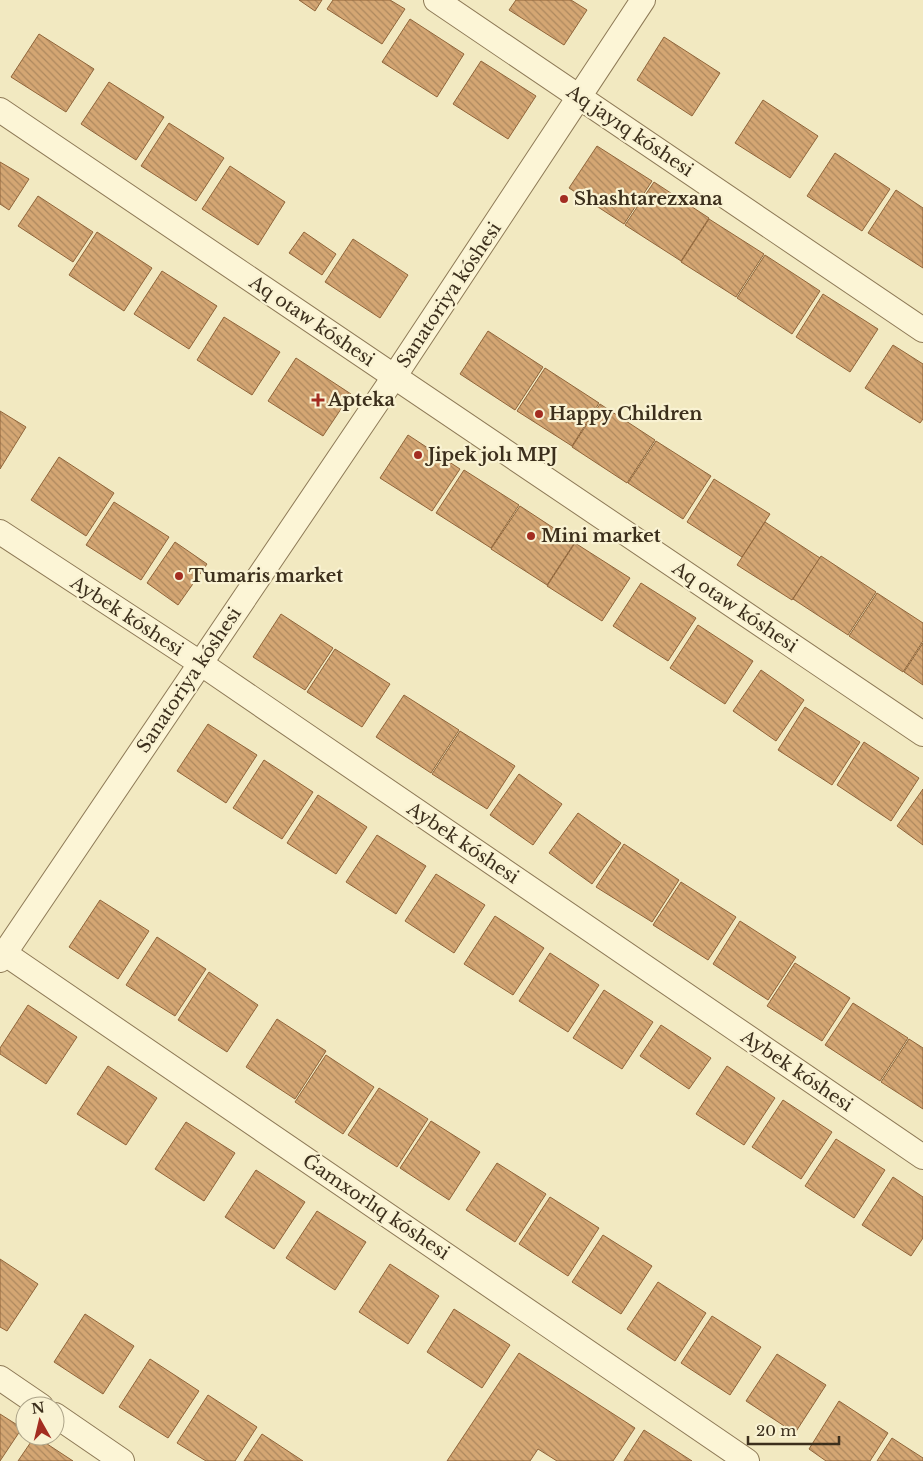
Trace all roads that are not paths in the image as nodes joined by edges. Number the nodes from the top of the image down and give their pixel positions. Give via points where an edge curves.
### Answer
1 (436, 0) edge
2 (643, 0) edge
3 (580, 98) junction
4 (0, 110) edge
5 (923, 330) edge
6 (394, 377) junction
7 (0, 532) edge
8 (200, 663) junction
9 (923, 734) edge
10 (2, 957) edge
11 (923, 1157) edge
12 (0, 1378) edge
13 (26, 1396) edge
14 (65, 1422) edge
15 (122, 1461) edge
16 (747, 1461) edge

1 - 3 street, Aq jayıq kóshesi
2 - 3 street, Sanatoriya kóshesi
3 - 5 street, Aq jayıq kóshesi
3 - 6 street, Sanatoriya kóshesi
4 - 6 street, Aq otaw kóshesi
6 - 8 street, Sanatoriya kóshesi
6 - 9 street, Aq otaw kóshesi
7 - 8 street, Aybek kóshesi
8 - 10 street, Sanatoriya kóshesi
8 - 11 street, Aybek kóshesi
10 - 16 street, Ǵamxorlıq kóshesi
12 - 13 street
14 - 15 street

